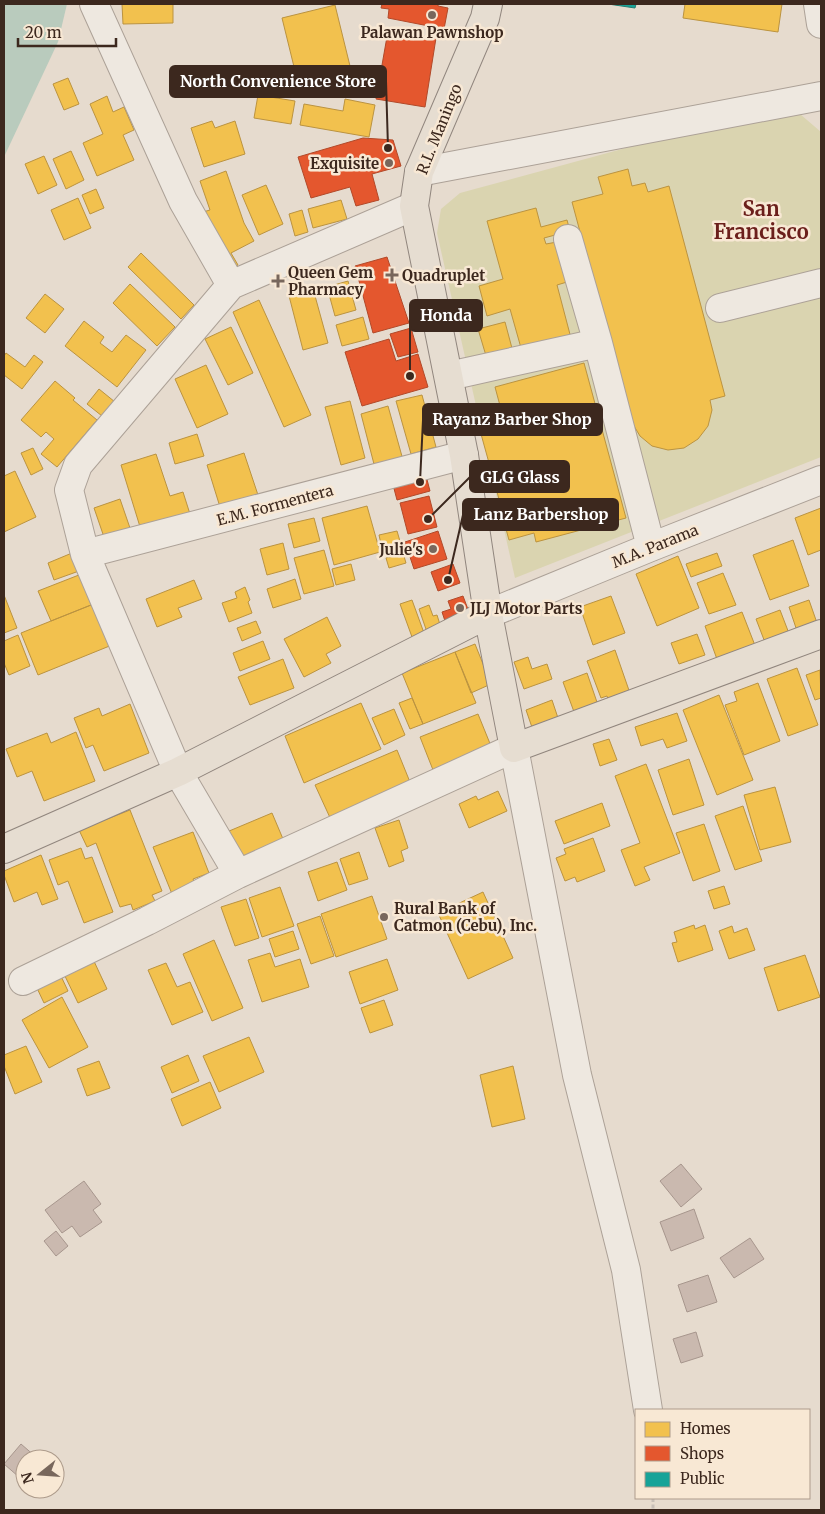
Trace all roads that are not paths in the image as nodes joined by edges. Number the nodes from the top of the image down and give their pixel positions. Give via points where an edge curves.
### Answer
1 (94, 4) edge
2 (488, 4) edge
3 (818, 4) edge
4 (821, 24) edge
5 (821, 96) edge
6 (419, 172) junction
7 (414, 206) junction
8 (568, 239) dead end
9 (821, 283) edge
10 (231, 285) junction
11 (720, 308) dead end
12 (598, 343) junction
13 (449, 376) junction
14 (464, 455) junction
15 (821, 480) edge
16 (651, 547) junction
17 (85, 554) junction
18 (488, 614) junction
19 (821, 634) edge
20 (514, 748) junction
21 (178, 772) junction
22 (4, 849) edge
23 (238, 874) junction
24 (23, 981) dead end
25 (648, 1409) edge

1 - 10 street via 183,201
2 - 6 main road, R.L. Maningo via 485,18
3 - 4 street
5 - 6 street
6 - 7 main road, R.L. Maningo
7 - 10 street
7 - 13 main road, R.L. Maningo
8 - 12 street
9 - 11 street
10 - 17 street via 78,465 69,490
12 - 13 street
12 - 16 street
13 - 14 main road, R.L. Maningo
14 - 17 street, E.M. Formentera
14 - 18 main road, R.L. Maningo
15 - 16 street, M.A. Parama
16 - 18 street, M.A. Parama
17 - 21 street
18 - 20 main road, R.L. Maningo
18 - 21 main road
19 - 20 main road
20 - 23 street
20 - 25 street via 577,1075 626,1270
21 - 22 main road
21 - 23 street
23 - 24 street

